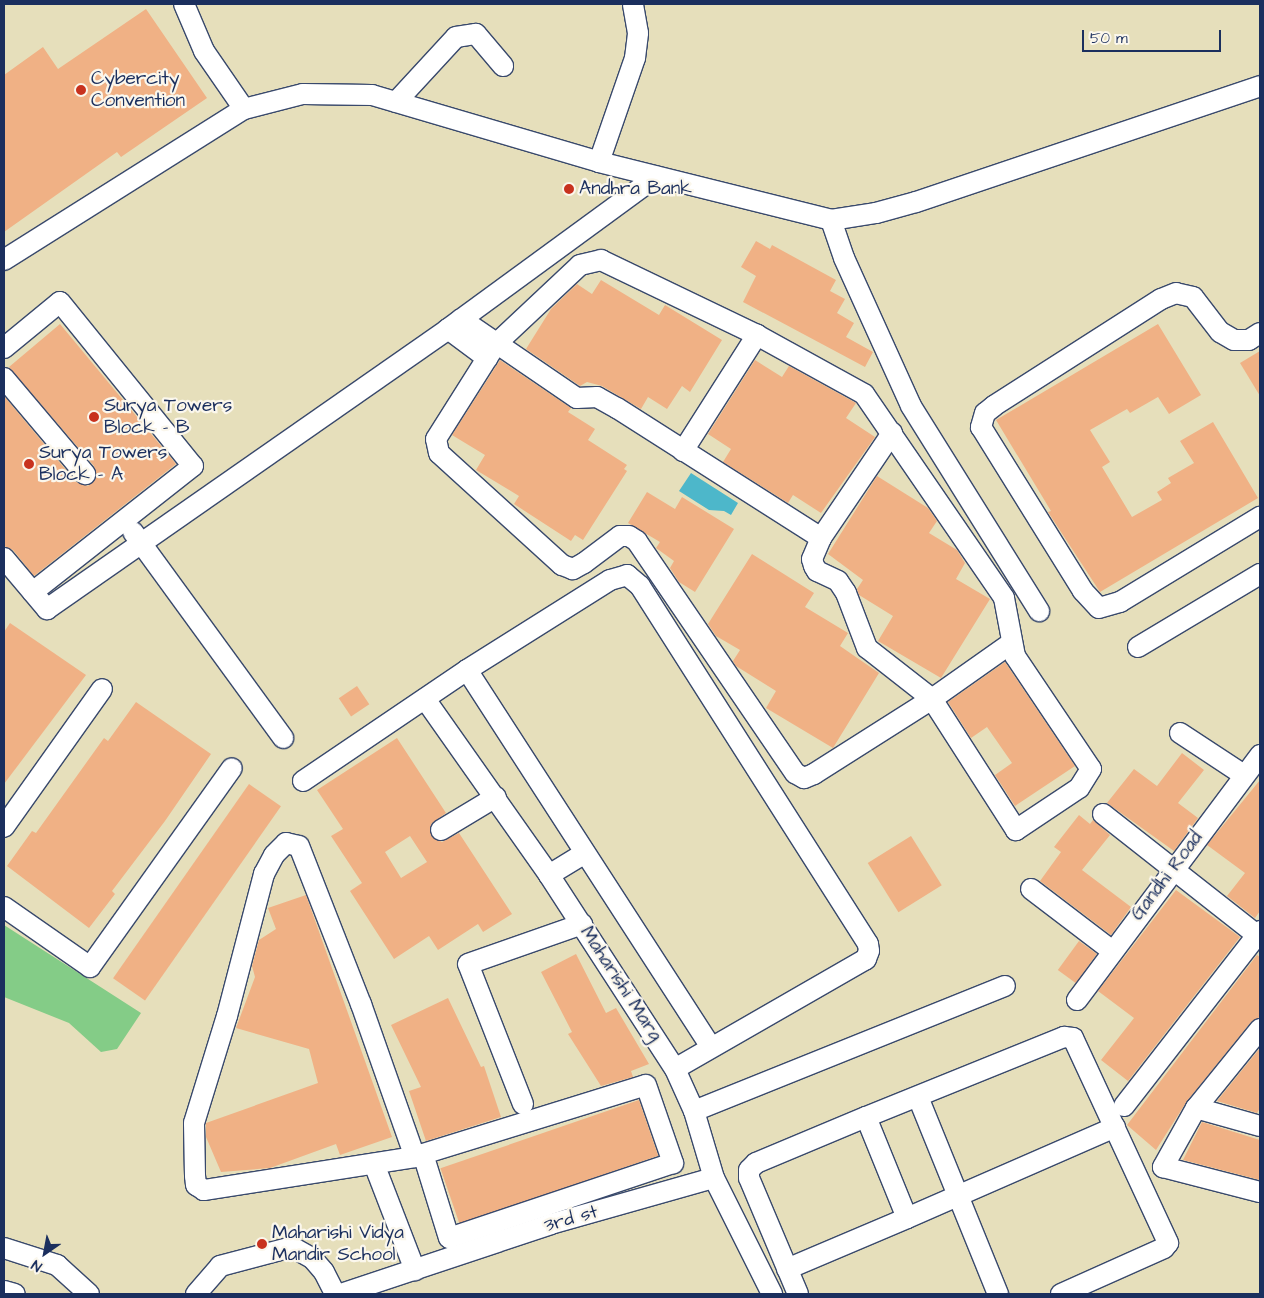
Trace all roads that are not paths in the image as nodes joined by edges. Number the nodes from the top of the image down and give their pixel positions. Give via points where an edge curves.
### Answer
1 (184, 4) edge
2 (633, 4) edge
3 (503, 66) dead end
4 (1260, 86) edge
5 (396, 102) junction
6 (244, 109) junction
7 (599, 162) junction
8 (656, 177) junction
9 (831, 220) junction
10 (4, 260) edge
11 (454, 324) junction
12 (1260, 333) edge
13 (757, 335) junction
14 (4, 348) edge
15 (491, 351) junction
16 (4, 378) edge
17 (892, 433) junction
18 (683, 451) junction
19 (85, 474) dead end
20 (1260, 517) edge
21 (137, 537) junction
22 (821, 538) junction
23 (4, 558) edge
24 (1260, 574) edge
25 (33, 592) junction
26 (1038, 611) dead end
27 (1010, 644) junction
28 (1138, 647) dead end
29 (467, 670) junction
30 (102, 689) dead end
31 (425, 698) junction
32 (932, 699) junction
33 (1180, 733) dead end
34 (283, 738) dead end
35 (1260, 755) edge
36 (232, 768) dead end
37 (1244, 775) junction
38 (303, 780) dead end
39 (496, 797) junction
40 (1102, 814) dead end
41 (4, 827) edge
42 (441, 830) dead end
43 (585, 853) junction
44 (1173, 868) junction
45 (550, 875) junction
46 (1030, 889) dead end
47 (4, 907) edge
48 (582, 924) junction
49 (1259, 933) edge
50 (1111, 950) junction
51 (1005, 986) dead end
52 (1078, 1000) dead end
53 (1260, 1029) edge
54 (710, 1046) junction
55 (675, 1068) junction
56 (918, 1097) junction
57 (523, 1104) dead end
58 (1124, 1106) dead end
59 (1196, 1108) junction
60 (694, 1111) junction
61 (866, 1117) junction
62 (1260, 1126) edge
63 (1115, 1127) junction
64 (374, 1164) junction
65 (714, 1178) junction
66 (1260, 1192) edge
67 (959, 1196) junction
68 (554, 1213) junction
69 (907, 1218) junction
70 (776, 1246) junction
71 (4, 1248) edge
72 (754, 1258) junction
73 (423, 1268) junction
74 (793, 1283) edge
75 (4, 1291) edge
76 (15, 1294) edge
77 (88, 1294) edge
78 (196, 1294) edge
79 (335, 1294) edge
80 (341, 1294) edge
81 (772, 1294) edge
82 (998, 1294) edge
83 (1061, 1294) edge

1 - 6 street via 204,51
2 - 7 street via 638,33 635,58
3 - 5 street via 476,34 456,37
4 - 9 street via 916,202
5 - 6 street via 372,95 303,94
5 - 7 street
6 - 10 street
7 - 8 street
8 - 9 street
8 - 11 street
9 - 26 street via 844,258 911,406
11 - 15 street
11 - 21 street
12 - 20 street via 1249,340 1234,340 1220,332 1194,297 1176,293 994,406 985,413 981,427 1083,592 1099,608 1120,602
13 - 15 street via 595,260 580,265
13 - 17 street via 864,394
13 - 18 street
14 - 25 street via 60,302 194,466
15 - 18 street via 577,398 597,397
15 - 32 street via 436,439 439,453 562,565 573,569 620,536 629,536 637,541 795,773 804,778 814,774
16 - 19 street
17 - 22 street
17 - 27 street via 1004,598
18 - 22 street
21 - 25 street via 47,609
21 - 34 street
22 - 32 street via 812,558 814,566 818,572 838,582 846,593 867,648
23 - 25 street
24 - 28 street
27 - 32 street
27 - 32 street via 1090,769 1080,788 1016,830
29 - 31 street
29 - 43 street
29 - 54 street via 610,580 627,575 640,586 868,944 866,959
30 - 41 street
31 - 38 street
31 - 39 street, Maharishi Marg
33 - 37 street
35 - 37 street, Gandhi Road
36 - 47 street via 90,967
37 - 44 street, Gandhi Road
39 - 42 street
39 - 45 street, Maharishi Marg
40 - 44 street
43 - 45 street
43 - 54 street
44 - 49 street
44 - 50 street, Gandhi Road
45 - 48 street, Maharishi Marg
46 - 50 street
48 - 55 street, Maharishi Marg
48 - 57 street via 468,964
49 - 58 street
50 - 52 street, Gandhi Road
51 - 60 street
53 - 59 street
54 - 55 street
55 - 60 street, Maharishi Marg
56 - 61 street
56 - 63 street via 1064,1037 1073,1038
56 - 67 street
59 - 62 street
59 - 66 street via 1163,1167
60 - 65 street, Maharishi Marg
61 - 69 street
61 - 70 street via 756,1163 749,1170
63 - 67 street
63 - 83 street via 1168,1243 1164,1248
64 - 64 street via 414,1157 361,1004 300,846 286,843 274,855 264,874 227,1016 194,1123 196,1185 204,1190
64 - 73 street
65 - 68 street, 3rd st
65 - 72 street, Maharishi Marg
67 - 69 street
67 - 82 street
68 - 68 street via 449,1238 423,1154 646,1085 673,1163
68 - 73 street, 3rd st
69 - 74 street
70 - 72 street
70 - 74 street
71 - 77 street via 57,1265
72 - 81 street, Maharishi Marg
73 - 80 street, 3rd st
74 - 81 street
75 - 76 street
78 - 79 street via 220,1266 292,1247 312,1258 324,1272

